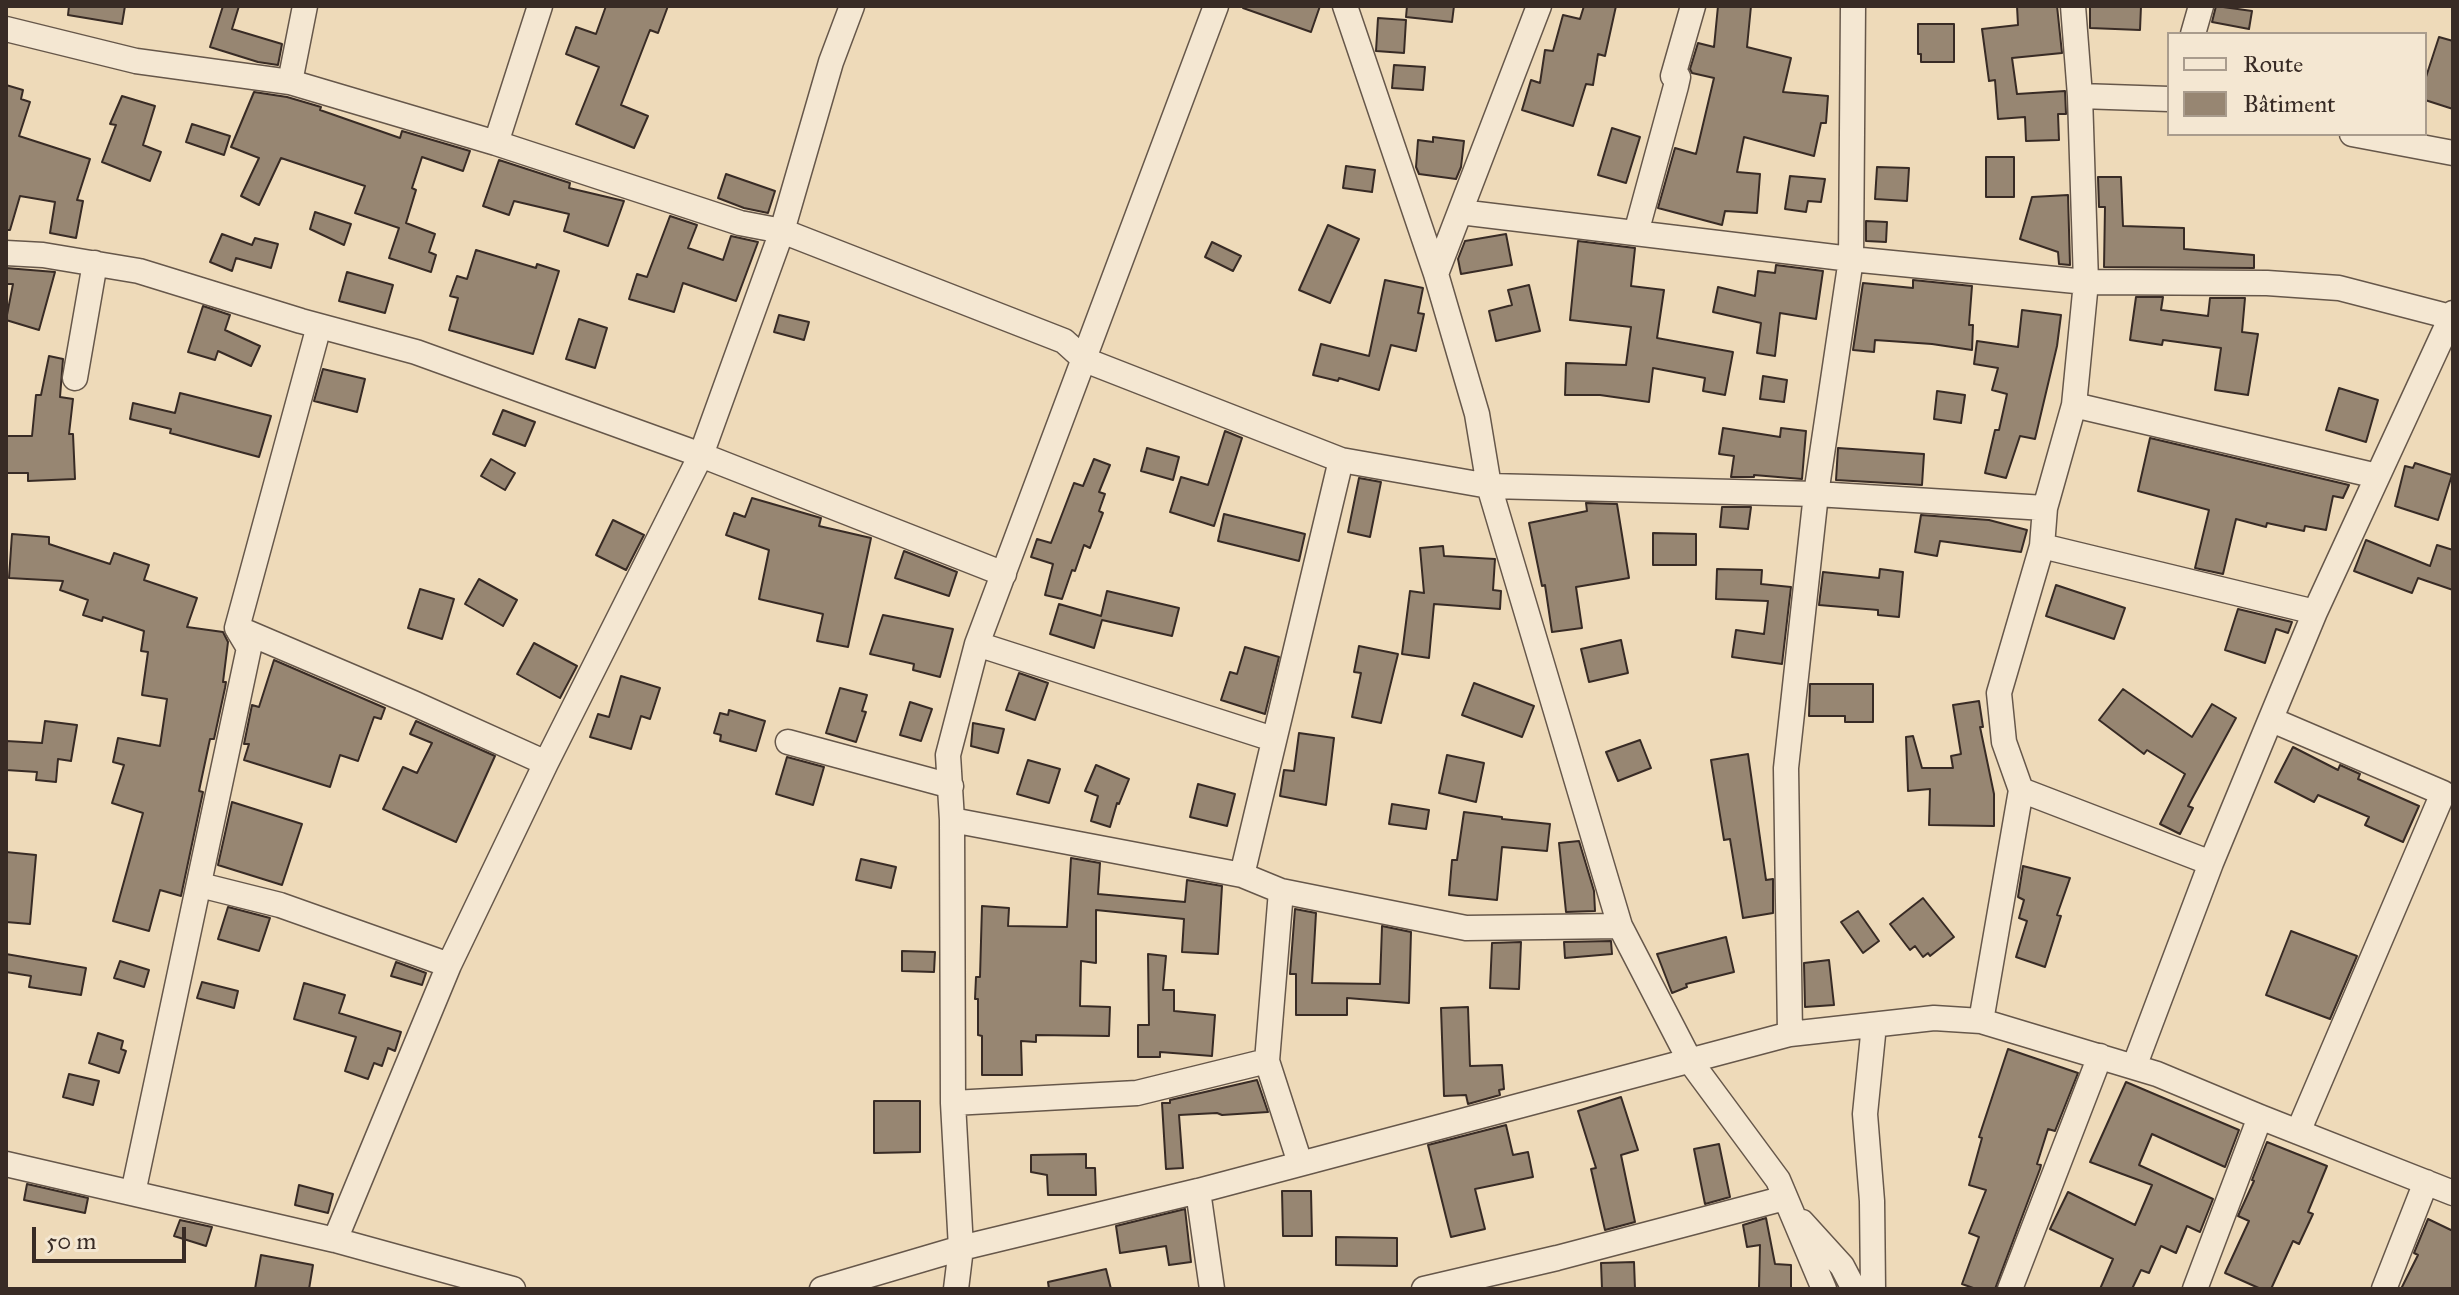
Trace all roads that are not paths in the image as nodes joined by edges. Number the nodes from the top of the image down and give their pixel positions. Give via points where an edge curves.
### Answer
1 (305, 6) edge
2 (540, 6) edge
3 (852, 6) edge
4 (1216, 6) edge
5 (1345, 6) edge
6 (1539, 6) edge
7 (1693, 6) edge
8 (1853, 6) edge
9 (2073, 6) edge
10 (2201, 6) edge
11 (6, 29) edge
12 (2194, 32) edge
13 (290, 82) junction
14 (2080, 96) junction
15 (2167, 99) edge
16 (2363, 136) edge
17 (496, 143) junction
18 (2453, 153) edge
19 (1460, 212) junction
20 (782, 231) junction
21 (1636, 233) junction
22 (6, 253) edge
23 (1851, 259) junction
24 (95, 263) junction
25 (1436, 274) junction
26 (2086, 282) junction
27 (2452, 315) edge
28 (319, 326) junction
29 (1085, 360) junction
30 (75, 378) dead end
31 (2074, 405) junction
32 (701, 455) junction
33 (1341, 460) junction
34 (2377, 476) junction
35 (1489, 486) junction
36 (1816, 494) junction
37 (2045, 508) junction
38 (2042, 546) junction
39 (1004, 574) junction
40 (2315, 612) junction
41 (237, 628) junction
42 (977, 644) junction
43 (2272, 720) junction
44 (1273, 739) junction
45 (788, 742) dead end
46 (546, 763) junction
47 (951, 786) junction
48 (2021, 790) junction
49 (952, 820) junction
50 (2211, 863) junction
51 (1242, 875) junction
52 (200, 885) junction
53 (1281, 891) junction
54 (1620, 926) junction
55 (449, 965) junction
56 (1981, 1021) junction
57 (1874, 1025) junction
58 (1790, 1034) junction
59 (2100, 1056) junction
60 (1267, 1061) junction
61 (1690, 1061) junction
62 (2134, 1067) junction
63 (953, 1103) junction
64 (2260, 1117) junction
65 (2298, 1132) junction
66 (1300, 1163) junction
67 (6, 1164) edge
68 (2426, 1182) junction
69 (1198, 1191) junction
70 (133, 1193) junction
71 (2453, 1193) edge
72 (1788, 1204) junction
73 (335, 1240) junction
74 (961, 1248) junction
75 (501, 1288) edge
76 (822, 1289) edge
77 (956, 1289) edge
78 (1212, 1289) edge
79 (1424, 1289) edge
80 (1824, 1289) edge
81 (1854, 1289) edge
82 (1873, 1289) edge
83 (2010, 1289) edge
84 (2195, 1289) edge
85 (2384, 1289) edge

1 - 13 street
2 - 17 street
3 - 20 street
4 - 29 street
5 - 25 street
6 - 19 street
7 - 21 street
8 - 23 street
9 - 14 street
10 - 12 street
11 - 13 street via 136,61
13 - 17 street
14 - 15 street
14 - 26 street
16 - 18 street
17 - 20 street via 740,223
19 - 21 street
19 - 25 street
20 - 29 street via 1064,341
20 - 32 street
21 - 23 street
22 - 24 street
23 - 26 street
23 - 36 street
24 - 28 street via 139,271
24 - 30 street
25 - 35 street via 1477,414
26 - 27 street via 2339,288
26 - 31 street
27 - 34 street
28 - 32 street via 416,352
28 - 41 street
29 - 33 street
29 - 39 street
31 - 34 street
31 - 37 street
32 - 39 street
32 - 46 street
33 - 35 street
33 - 44 street
34 - 40 street
35 - 36 street
35 - 54 street
36 - 37 street
36 - 58 street via 1786,768
37 - 38 street
38 - 40 street
38 - 48 street via 1999,693 2004,742
39 - 42 street
40 - 43 street
41 - 46 street
41 - 52 street via 249,648
42 - 44 street
42 - 47 street via 948,755
43 - 50 street
43 - 65 street via 2443,793
44 - 51 street
45 - 47 street
46 - 55 street
47 - 49 street
48 - 50 street
48 - 56 street
49 - 51 street
49 - 63 street
50 - 62 street
51 - 53 street
52 - 55 street via 280,905
52 - 70 street
53 - 54 street via 1466,928
53 - 60 street
54 - 61 street
55 - 73 street
56 - 57 street via 1934,1018
56 - 59 street
57 - 58 street
57 - 82 street via 1865,1114
58 - 61 street
59 - 62 street
59 - 83 street
60 - 63 street via 1137,1093
60 - 66 street
61 - 66 street
61 - 72 street via 1778,1180
62 - 64 street
63 - 74 street
64 - 65 street
64 - 84 street
65 - 68 street
66 - 69 street
67 - 70 street
68 - 71 street
68 - 85 street
69 - 74 street
69 - 78 street
70 - 73 street
72 - 79 street
72 - 80 street
72 - 81 street via 1842,1266
73 - 75 street
74 - 76 street
74 - 77 street

